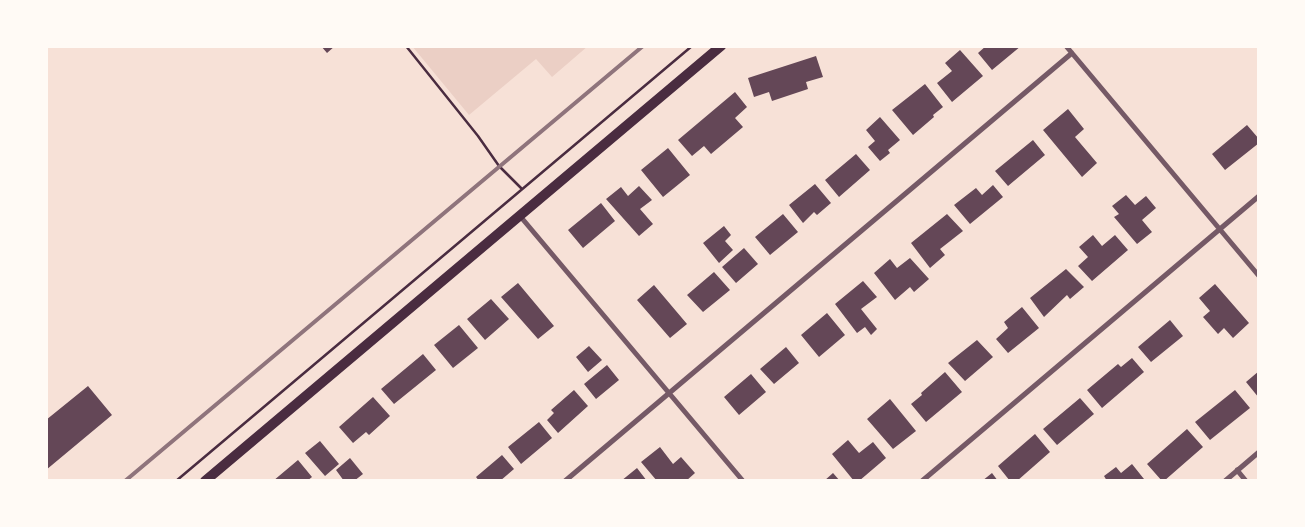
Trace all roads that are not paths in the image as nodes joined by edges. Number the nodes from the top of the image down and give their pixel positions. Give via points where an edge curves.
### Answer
1 (721, 46) edge
2 (1066, 46) edge
3 (1072, 53) junction
4 (1259, 196) edge
5 (520, 216) junction
6 (1219, 229) junction
7 (1259, 276) edge
8 (669, 393) junction
9 (1259, 452) edge
10 (1237, 470) junction
11 (205, 481) edge
12 (565, 481) edge
13 (743, 481) edge
14 (922, 481) edge
15 (1225, 481) edge
16 (1246, 481) edge

1 - 5 main road
2 - 3 street
3 - 6 street
3 - 8 street
4 - 6 street
5 - 8 street
5 - 11 main road
6 - 7 street
6 - 14 street
8 - 12 street
8 - 13 street
9 - 10 street
10 - 15 street
10 - 16 street

